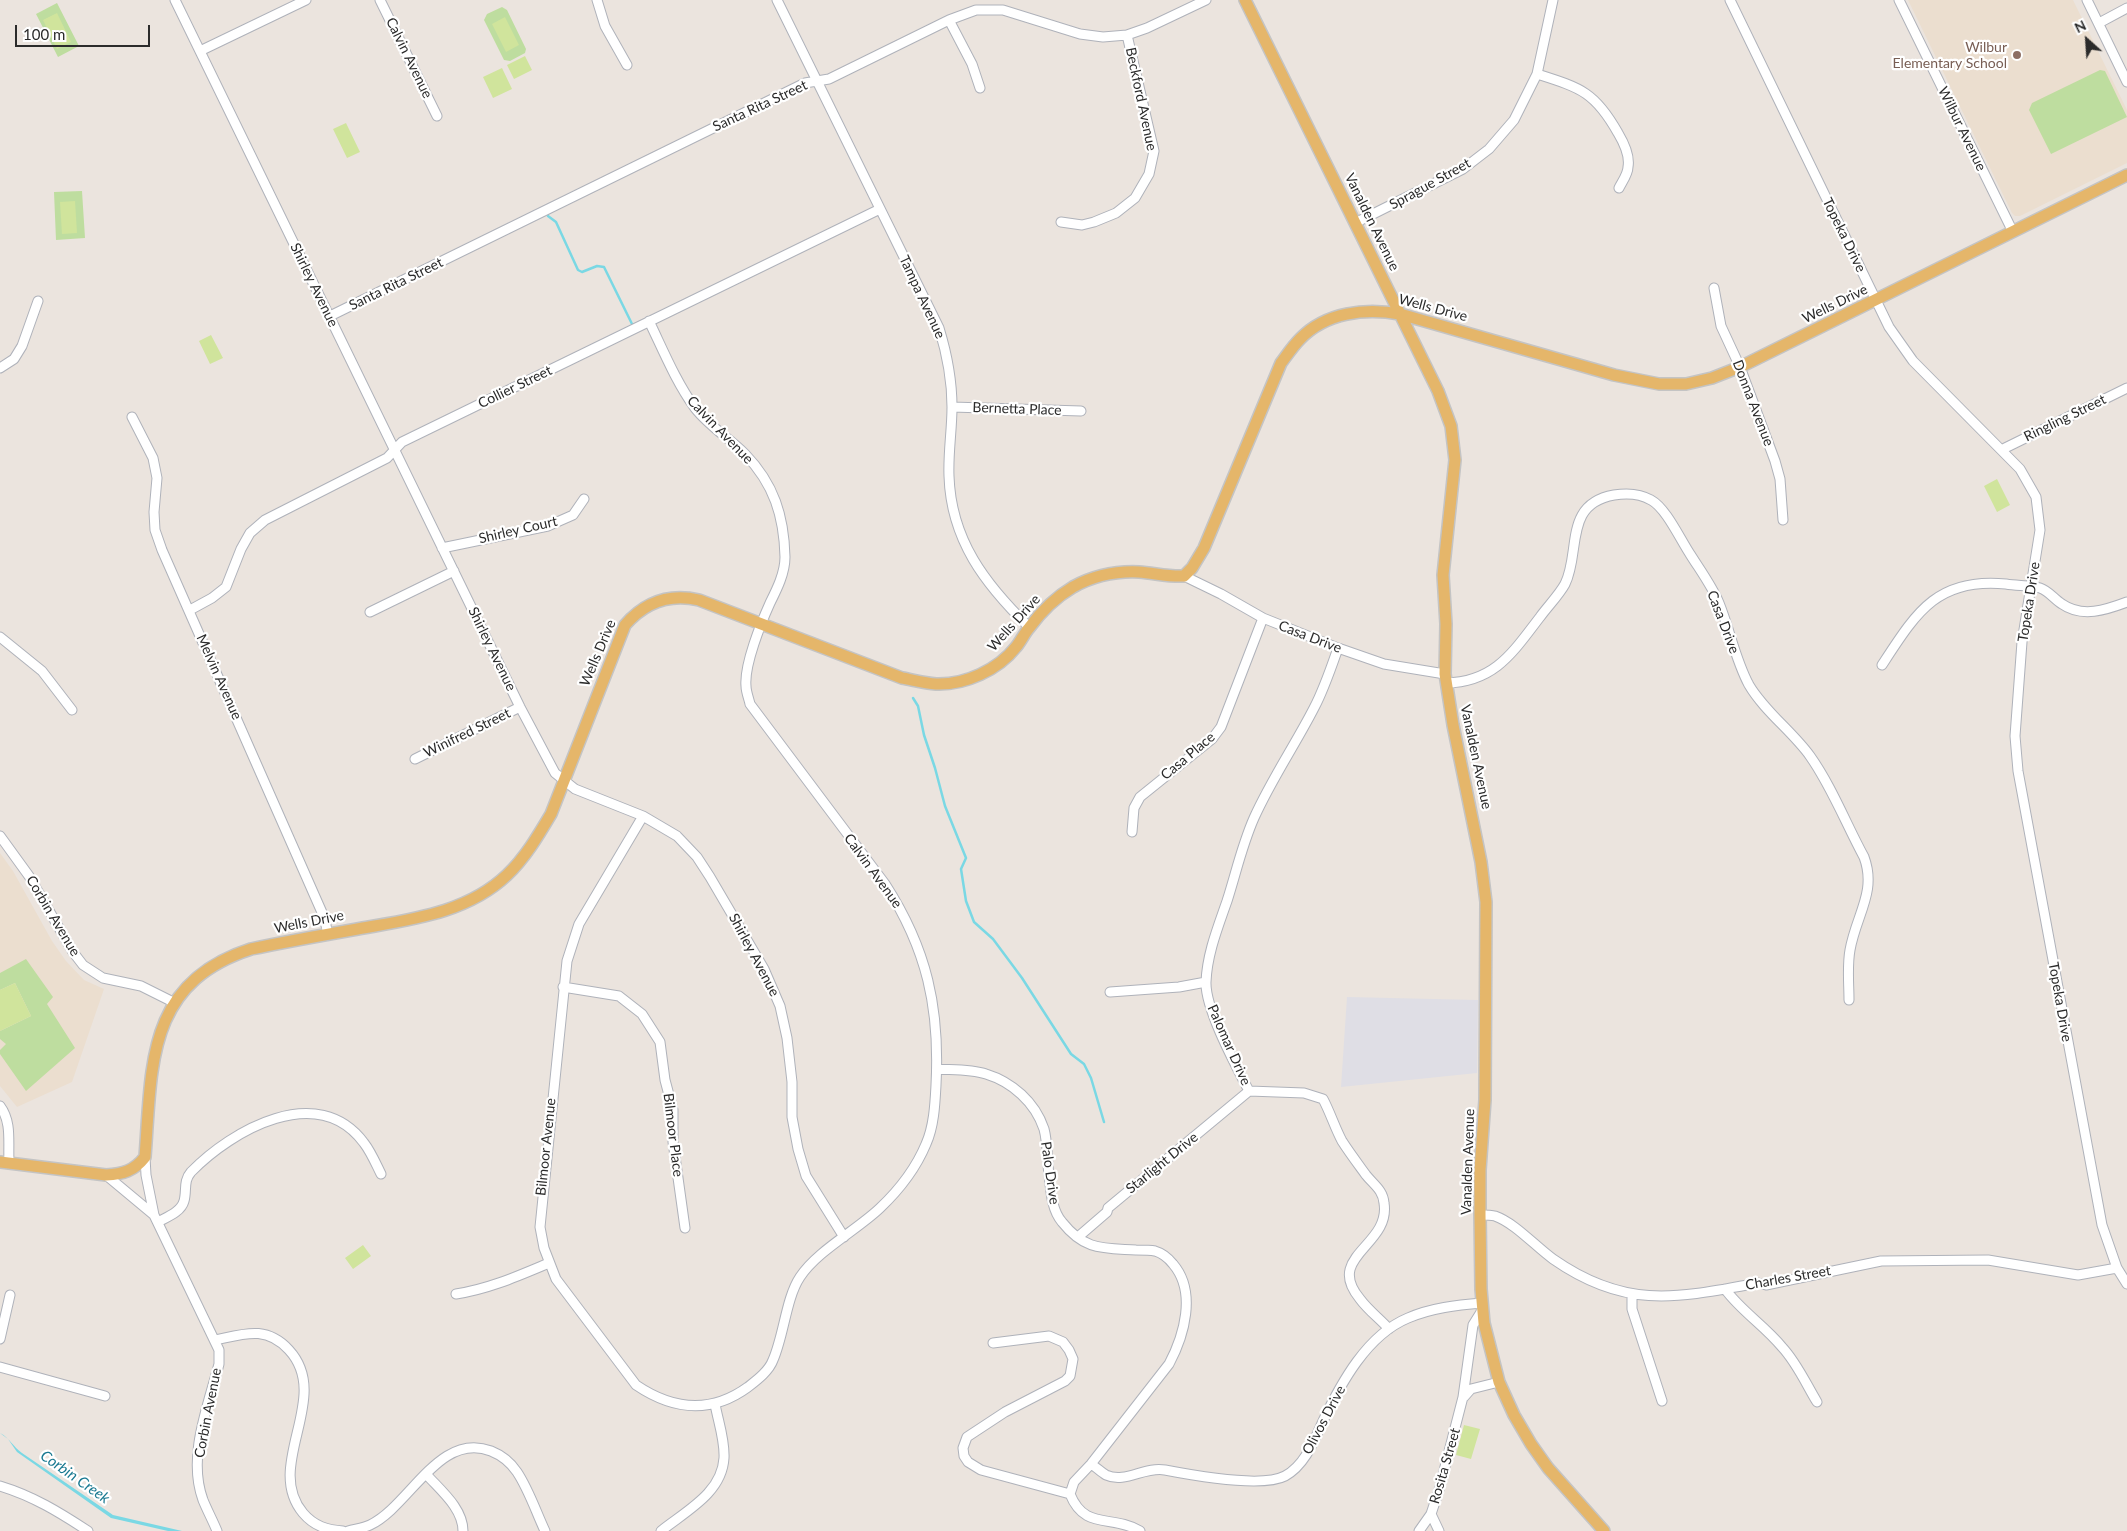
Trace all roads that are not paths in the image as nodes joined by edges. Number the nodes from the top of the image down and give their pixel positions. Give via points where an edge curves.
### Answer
1 (175, 0) edge
2 (306, 0) edge
3 (380, 0) edge
4 (597, 0) edge
5 (777, 0) edge
6 (1206, 0) edge
7 (1246, 0) edge
8 (1553, 0) edge
9 (1730, 0) edge
10 (1899, 0) edge
11 (2087, 0) edge
12 (2127, 8) edge
13 (949, 20) junction
14 (2098, 23) junction
15 (1127, 35) junction
16 (200, 51) junction
17 (627, 65) dead end
18 (1537, 74) junction
19 (816, 81) junction
20 (2127, 82) edge
21 (980, 88) dead end
22 (437, 116) dead end
23 (2127, 175) edge
24 (1620, 188) dead end
25 (880, 209) junction
26 (1061, 222) dead end
27 (1355, 223) junction
28 (2013, 232) junction
29 (1714, 288) dead end
30 (1876, 300) junction
31 (38, 302) dead end
32 (1400, 314) junction
33 (330, 316) junction
34 (649, 321) junction
35 (1740, 367) junction
36 (0, 368) edge
37 (2127, 388) edge
38 (952, 407) junction
39 (1081, 410) dead end
40 (132, 417) dead end
41 (2002, 449) junction
42 (394, 450) junction
43 (584, 499) dead end
44 (1783, 520) dead end
45 (442, 548) junction
46 (454, 571) junction
47 (1184, 576) junction
48 (2031, 587) junction
49 (2127, 602) edge
50 (190, 610) junction
51 (370, 612) dead end
52 (1263, 618) junction
53 (761, 624) junction
54 (1029, 627) junction
55 (0, 637) edge
56 (1338, 648) junction
57 (1882, 665) dead end
58 (1445, 679) junction
59 (520, 707) junction
60 (72, 710) dead end
61 (414, 758) dead end
62 (563, 780) junction
63 (643, 816) junction
64 (1132, 832) dead end
65 (0, 836) edge
66 (328, 934) junction
67 (1206, 982) junction
68 (563, 987) junction
69 (1110, 992) dead end
70 (1849, 1000) dead end
71 (173, 1002) junction
72 (936, 1069) junction
73 (1249, 1091) junction
74 (0, 1106) edge
75 (145, 1157) junction
76 (4, 1162) edge
77 (380, 1174) dead end
78 (106, 1175) junction
79 (1480, 1215) junction
80 (156, 1219) junction
81 (685, 1228) dead end
82 (844, 1237) junction
83 (1078, 1238) junction
84 (549, 1263) junction
85 (2118, 1268) junction
86 (2127, 1284) edge
87 (1725, 1289) junction
88 (456, 1294) dead end
89 (1632, 1294) junction
90 (10, 1295) dead end
91 (1482, 1306) junction
92 (1390, 1329) junction
93 (0, 1339) edge
94 (215, 1340) junction
95 (993, 1343) dead end
96 (0, 1367) edge
97 (1499, 1382) junction
98 (106, 1396) dead end
99 (1463, 1398) junction
100 (1662, 1401) dead end
101 (1817, 1402) dead end
102 (715, 1404) junction
103 (1091, 1464) junction
104 (426, 1474) junction
105 (0, 1486) edge
106 (1070, 1494) junction
107 (1431, 1514) junction
108 (88, 1531) edge
109 (217, 1531) edge
110 (343, 1531) edge
111 (348, 1531) edge
112 (463, 1531) edge
113 (545, 1531) edge
114 (661, 1531) edge
115 (1140, 1531) edge
116 (1419, 1531) edge
117 (1438, 1531) edge
118 (1604, 1531) edge

1 - 16 street, Shirley Avenue
2 - 16 street
3 - 22 street, Calvin Avenue
4 - 17 street via 605,26
5 - 19 street, Tampa Avenue
6 - 15 street, Santa Rita Street
7 - 27 main road, Vanalden Avenue
8 - 18 street, Sprague Street
9 - 30 street, Topeka Drive
10 - 28 street, Wilbur Avenue
11 - 14 street
12 - 14 street
13 - 15 street, Santa Rita Street via 976,10 1003,10 1080,34 1103,37
13 - 19 street, Santa Rita Street via 829,79
13 - 21 street via 972,64
14 - 20 street
15 - 26 street, Beckford Avenue via 1154,151 1149,174 1135,198 1116,213 1082,225
16 - 33 street, Shirley Avenue
18 - 24 street via 1586,93 1605,111 1627,152 1628,167
18 - 27 street, Sprague Street via 1514,120 1488,149 1463,169
19 - 25 street, Tampa Avenue
19 - 33 street, Santa Rita Street via 805,83
23 - 28 main road, Wells Drive
25 - 34 street, Collier Street
25 - 38 street, Tampa Avenue via 938,328 948,360
27 - 32 main road, Vanalden Avenue
28 - 30 main road, Wells Drive
29 - 35 street, Donna Avenue via 1721,326
30 - 35 main road, Wells Drive
30 - 41 street, Topeka Drive via 1889,327 1913,361
31 - 36 street via 22,346 14,359
32 - 35 main road, Wells Drive via 1614,375 1659,384 1686,384
32 - 47 main road, Wells Drive via 1359,311 1337,316 1317,325 1300,339 1281,363 1204,548
32 - 58 main road, Vanalden Avenue via 1452,426 1455,460 1443,576
33 - 42 street, Shirley Avenue
34 - 42 street, Collier Street via 402,442
34 - 53 street, Calvin Avenue via 696,409 744,454 776,499 784,529 785,560 780,583
35 - 44 street, Donna Avenue via 1775,461 1780,479
37 - 41 street, Ringling Street
38 - 39 street, Bernetta Place
38 - 54 street, Tampa Avenue via 950,494 961,536 985,578
40 - 50 street, Melvin Avenue via 153,458 158,478 155,530
41 - 48 street, Topeka Drive via 2020,469 2036,497 2040,530
42 - 45 street, Shirley Avenue
42 - 50 street, Collier Street via 387,458 265,520 250,533 226,587
43 - 45 street, Shirley Court via 573,515 548,526
45 - 46 street, Shirley Avenue
46 - 51 street
46 - 59 street, Shirley Avenue
47 - 52 street, Casa Drive
47 - 54 main road, Wells Drive via 1139,572 1096,578 1073,587 1055,600
48 - 49 street via 2040,588 2067,608 2081,612 2098,611
48 - 57 street via 1970,584 1936,598 1909,623
48 - 85 street, Topeka Drive via 2017,700 2015,736 2018,771 2102,1225
50 - 66 street, Melvin Avenue via 324,917
52 - 56 street, Casa Drive
52 - 64 street, Casa Place via 1221,727 1212,739 1140,797 1134,808
53 - 54 main road, Wells Drive via 902,678 935,684 956,683 984,673 1016,648
53 - 62 main road, Wells Drive via 689,598 669,597 643,608 625,625 619,637
53 - 72 street, Calvin Avenue via 747,670 750,704 903,912 928,976 935,1016
55 - 60 street via 42,670
56 - 58 street, Casa Drive via 1384,664
56 - 67 street, Palomar Drive via 1315,706 1254,818 1211,948
58 - 70 street, Casa Drive via 1474,680 1510,655 1565,584 1574,534 1588,508 1603,498 1627,493 1640,495 1659,506 1719,603 1735,655 1758,700 1810,756 1864,856 1869,870 1869,890 1850,950
58 - 79 main road, Vanalden Avenue via 1480,854 1486,902 1485,1100
59 - 61 street, Winifred Street
59 - 62 street, Shirley Avenue via 555,773
62 - 63 street, Shirley Avenue via 575,789
62 - 66 main road, Wells Drive via 551,814 534,843 506,876 491,888 455,907 425,917
63 - 68 street, Bilmoor Avenue via 580,924 567,961
63 - 82 street, Shirley Avenue via 677,836 697,857 764,969 780,1006 787,1038 792,1117 798,1150 810,1183
65 - 71 street, Corbin Avenue via 29,876 83,965 103,978 147,988
66 - 71 main road, Wells Drive via 233,955 204,972
67 - 69 street
67 - 73 street, Palomar Drive via 1212,1013
68 - 81 street, Bilmoor Place via 619,996 642,1014 660,1042 673,1110 673,1142
68 - 84 street, Bilmoor Avenue via 540,1208 540,1227
71 - 75 main road, Wells Drive via 156,1044 152,1066
72 - 82 street, Calvin Avenue via 934,1110 926,1143 910,1174 880,1208
72 - 83 street, Palo Drive via 984,1073 1009,1083 1030,1101 1044,1128 1055,1209 1061,1221
73 - 83 street, Starlight Drive via 1116,1202
73 - 92 street, Palomar Drive via 1304,1093 1324,1099 1342,1140 1382,1192 1384,1223 1358,1252 1349,1270 1358,1298
74 - 76 street via 8,1126
75 - 78 main road via 131,1170
75 - 80 street, Corbin Avenue
76 - 78 main road
77 - 80 street via 364,1143 336,1119 310,1113 292,1114 238,1134 215,1150 187,1179 182,1206
78 - 80 street, Corbin Avenue
79 - 89 street, Charles Street via 1495,1216 1506,1222 1574,1272
79 - 91 main road, Vanalden Avenue
80 - 94 street, Corbin Avenue
82 - 102 street, Calvin Avenue via 800,1277 772,1362 744,1390
83 - 103 street, Palo Drive via 1096,1248 1156,1251 1168,1258 1179,1271 1187,1295 1177,1349 1169,1364
84 - 88 street via 496,1285
84 - 102 street, Bilmoor Avenue via 563,1290 636,1385 670,1403 688,1406
85 - 86 street, Topeka Drive
85 - 87 street, Charles Street via 2078,1275 1988,1260 1881,1261 1766,1285 1758,1283
87 - 89 street, Charles Street via 1674,1297
87 - 101 street via 1783,1347
89 - 100 street via 1632,1309
90 - 93 street
91 - 92 street, Olivos Drive via 1444,1308 1409,1318
91 - 97 main road, Vanalden Avenue
91 - 99 street, Rosita Street via 1473,1325
92 - 103 street, Olivos Drive via 1356,1363 1328,1409 1309,1450 1300,1463 1284,1476 1253,1481 1156,1468 1126,1477 1107,1475
94 - 109 street, Corbin Avenue via 219,1350 218,1364 198,1453 198,1479 202,1499
94 - 110 street via 241,1333 260,1333 281,1342 296,1357 304,1376 305,1397 289,1474 290,1489 309,1519 325,1529
95 - 106 street via 1049,1336 1058,1339 1069,1350 1073,1359 1072,1370 1065,1381 967,1437 964,1456 981,1470
96 - 98 street
97 - 99 street via 1471,1389
97 - 118 main road, Vanalden Avenue via 1531,1444
99 - 107 street, Rosita Street
102 - 114 street via 724,1457 721,1475 706,1496
103 - 106 street, Palo Drive via 1074,1482
104 - 111 street via 391,1510 371,1525
104 - 112 street via 452,1503
104 - 113 street via 438,1461 468,1448 484,1448 497,1453 517,1471
105 - 108 street via 44,1503
106 - 115 street via 1080,1512 1091,1519 1123,1524
107 - 116 street, Rosita Street
107 - 117 street

